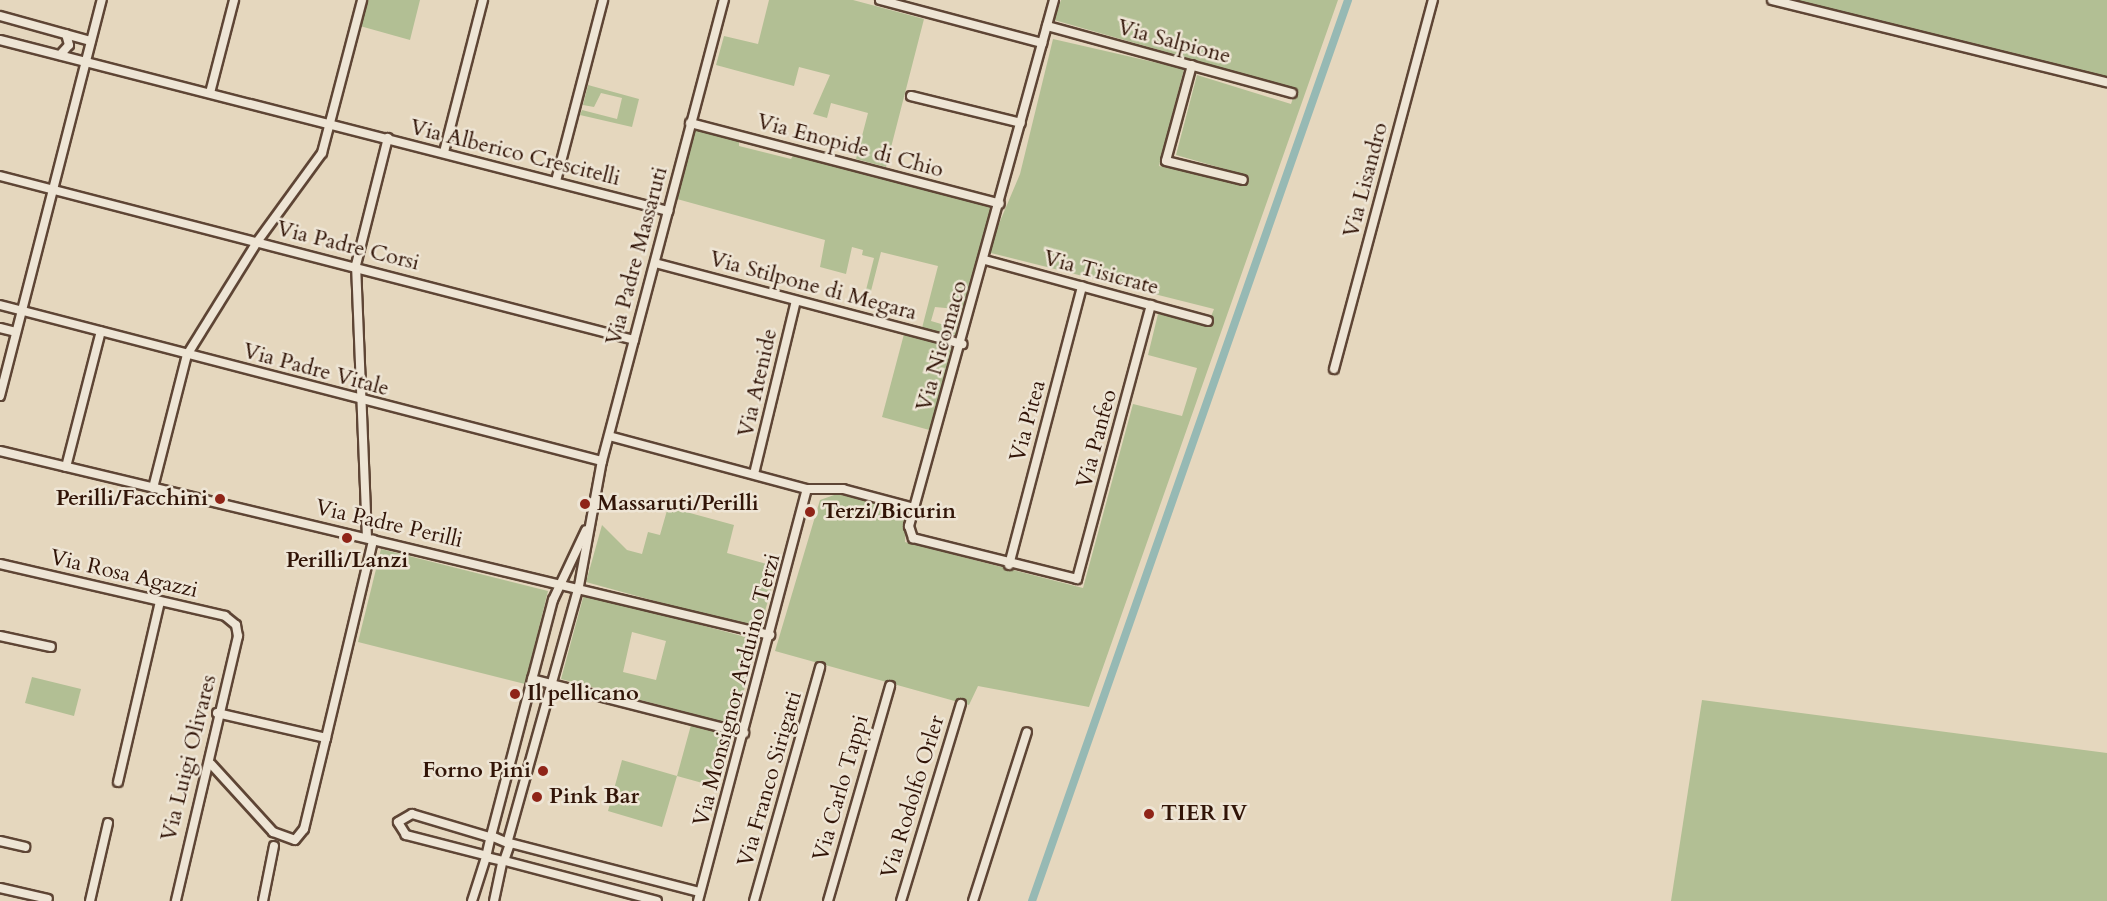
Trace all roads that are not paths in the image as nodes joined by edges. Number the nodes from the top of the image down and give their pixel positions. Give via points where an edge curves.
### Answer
1 (102, 0) edge
2 (234, 0) edge
3 (362, 0) edge
4 (483, 0) edge
5 (603, 0) edge
6 (724, 0) edge
7 (880, 0) edge
8 (1054, 0) edge
9 (1433, 0) edge
10 (1772, 0) edge
11 (0, 16) edge
12 (1047, 26) junction
13 (66, 34) junction
14 (0, 40) edge
15 (91, 40) junction
16 (1042, 43) junction
17 (60, 54) junction
18 (86, 61) junction
19 (1192, 65) junction
20 (2107, 82) edge
21 (210, 93) junction
22 (1292, 93) dead end
23 (911, 96) dead end
24 (690, 123) junction
25 (1021, 123) junction
26 (330, 124) junction
27 (388, 138) junction
28 (444, 153) junction
29 (0, 176) edge
30 (1243, 180) dead end
31 (556, 181) junction
32 (53, 189) junction
33 (1000, 204) junction
34 (668, 211) junction
35 (257, 242) junction
36 (985, 261) junction
37 (655, 262) junction
38 (356, 265) junction
39 (1082, 286) junction
40 (796, 301) junction
41 (0, 305) edge
42 (1151, 305) junction
43 (21, 310) junction
44 (1208, 321) dead end
45 (0, 328) edge
46 (16, 332) junction
47 (101, 332) junction
48 (634, 340) junction
49 (962, 344) junction
50 (187, 355) junction
51 (1334, 369) dead end
52 (0, 396) edge
53 (364, 401) junction
54 (609, 436) junction
55 (0, 451) edge
56 (602, 461) junction
57 (66, 467) junction
58 (754, 474) junction
59 (153, 488) junction
60 (807, 489) junction
61 (914, 508) junction
62 (590, 521) junction
63 (370, 539) junction
64 (0, 564) edge
65 (1009, 565) junction
66 (1075, 580) joint
67 (560, 581) junction
68 (579, 586) junction
69 (160, 602) junction
70 (236, 625) joint
71 (770, 635) junction
72 (0, 636) edge
73 (51, 647) dead end
74 (820, 666) dead end
75 (532, 679) junction
76 (553, 685) junction
77 (890, 686) dead end
78 (961, 704) dead end
79 (217, 713) junction
80 (1027, 732) dead end
81 (744, 733) junction
82 (326, 738) junction
83 (211, 764) dead end
84 (118, 782) dead end
85 (108, 823) dead end
86 (489, 838) junction
87 (0, 841) edge
88 (508, 842) junction
89 (274, 846) dead end
90 (25, 847) dead end
91 (485, 854) junction
92 (503, 861) junction
93 (0, 888) edge
94 (699, 897) edge
95 (48, 899) dead end
96 (90, 901) edge
97 (176, 901) edge
98 (263, 901) edge
99 (472, 901) edge
100 (494, 901) edge
101 (657, 901) edge
102 (754, 901) edge
103 (828, 901) edge
104 (901, 901) edge
105 (973, 901) edge

1 - 15 street
2 - 21 street
3 - 26 street
4 - 28 street
5 - 31 street
6 - 24 street, Via Padre Massaruti
7 - 16 street
8 - 12 street, Via Nicomaco
9 - 51 street, Via Lisandro
10 - 20 street
11 - 13 street
12 - 16 street, Via Nicomaco
12 - 19 street, Via Salpione
13 - 15 street
13 - 17 street via 69,45
14 - 17 street
15 - 18 street
16 - 25 street, Via Nicomaco
17 - 18 street
18 - 21 street
18 - 32 street
19 - 22 street, Via Salpione
19 - 30 street via 1166,161
21 - 26 street
23 - 25 street
24 - 33 street, Via Enopide di Chio
24 - 34 street, Via Padre Massaruti
25 - 33 street, Via Nicomaco
26 - 27 street, Via Alberico Crescitelli
26 - 35 street via 325,144
27 - 28 street, Via Alberico Crescitelli
27 - 38 street
28 - 31 street, Via Alberico Crescitelli
29 - 32 street, Via Padre Corsi
31 - 34 street, Via Alberico Crescitelli
32 - 35 street, Via Padre Corsi
32 - 43 street
33 - 36 street, Via Nicomaco
34 - 37 street, Via Padre Massaruti
35 - 38 street, Via Padre Corsi
35 - 50 street
36 - 39 street, Via Tisicrate
36 - 49 street, Via Nicomaco
37 - 40 street, Via Stilpone di Megara
37 - 48 street, Via Padre Massaruti
38 - 48 street, Via Padre Corsi
38 - 53 street
39 - 42 street, Via Tisicrate
39 - 65 street, Via Pitea
40 - 49 street, Via Stilpone di Megara
40 - 58 street, Via Atenide
41 - 43 street, Via Padre Vitale
42 - 44 street, Via Tisicrate
42 - 66 street, Via Panfeo
43 - 46 street
43 - 47 street, Via Padre Vitale
45 - 46 street
46 - 52 street
47 - 50 street, Via Padre Vitale
47 - 57 street
48 - 54 street, Via Padre Massaruti
49 - 61 street, Via Nicomaco
50 - 53 street, Via Padre Vitale
50 - 59 street
53 - 56 street, Via Padre Vitale
53 - 63 street
54 - 56 street, Via Padre Massaruti
54 - 58 street
55 - 57 street, Via Padre Perilli
56 - 62 street, Via Padre Massaruti
57 - 59 street, Via Padre Perilli
58 - 60 street
59 - 63 street, Via Padre Perilli
60 - 61 street via 843,489
60 - 71 street, Via Monsignor Arduino Terzi
61 - 65 street, Via Nicomaco via 909,529 915,540
62 - 67 street, Via Padre Massaruti
62 - 68 street, Via Padre Massaruti
63 - 67 street, Via Padre Perilli
63 - 82 street
64 - 69 street, Via Rosa Agazzi
65 - 66 street, Via Nicomaco
67 - 68 street, Via Padre Perilli
67 - 75 street, Via Padre Massaruti
68 - 71 street, Via Padre Perilli
68 - 76 street, Via Padre Massaruti
69 - 70 street, Via Rosa Agazzi via 225,616
69 - 84 street
70 - 79 street, Via Luigi Olivares via 238,636
71 - 81 street, Via Monsignor Arduino Terzi
72 - 73 street
74 - 102 street, Via Franco Sirigatti
75 - 76 street
75 - 86 street, Via Padre Massaruti
76 - 81 street
76 - 88 street, Via Padre Massaruti
77 - 103 street, Via Carlo Tappi
78 - 104 street, Via Rodolfo Orler
79 - 82 street
79 - 97 street, Via Luigi Olivares
80 - 105 street
81 - 94 street, Via Monsignor Arduino Terzi
82 - 83 street via 304,830 295,840 273,832
85 - 96 street
86 - 88 street
86 - 91 street, Via Padre Massaruti
86 - 91 street via 410,813 398,822 408,836
87 - 90 street
88 - 92 street, Via Padre Massaruti
88 - 94 street
89 - 98 street
91 - 92 street
91 - 99 street, Via Padre Massaruti
92 - 100 street, Via Padre Massaruti
92 - 101 street
93 - 95 street

